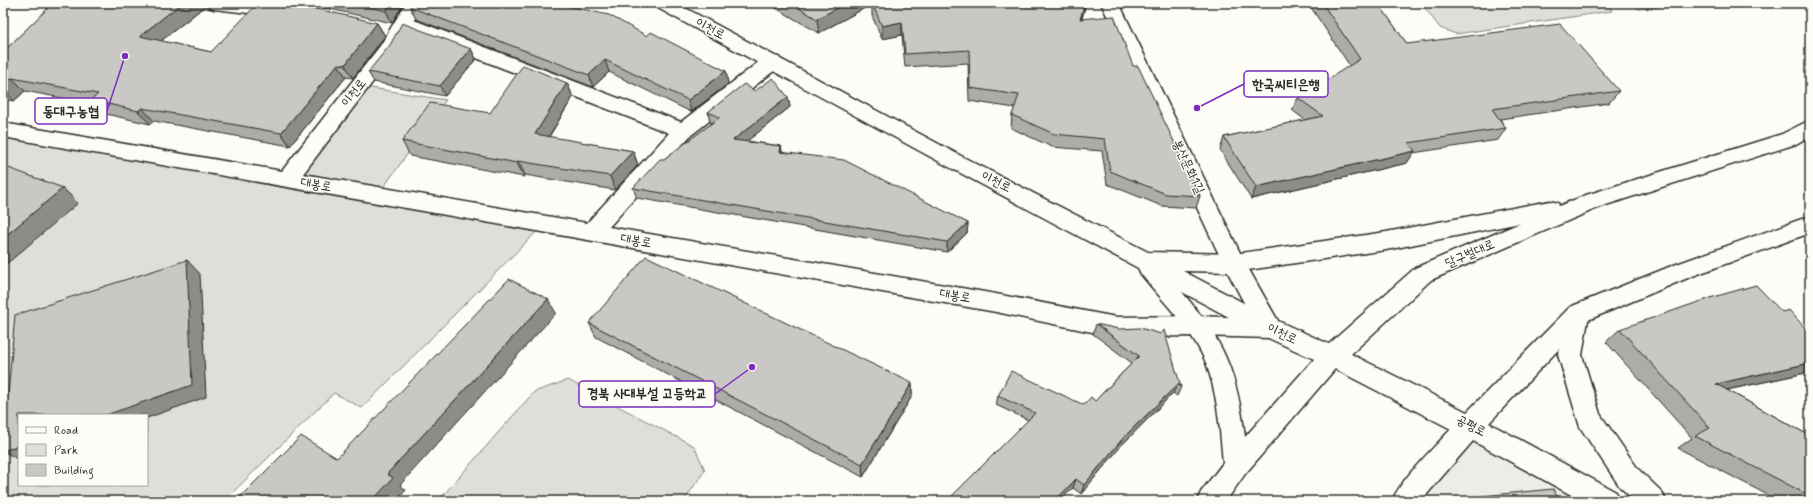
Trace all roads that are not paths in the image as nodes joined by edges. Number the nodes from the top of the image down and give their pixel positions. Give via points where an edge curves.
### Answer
1 (214, 3) edge
2 (415, 3) edge
3 (662, 3) edge
4 (1110, 3) edge
5 (299, 13) edge
6 (395, 28) junction
7 (772, 62) junction
8 (1810, 127) edge
9 (3, 130) edge
10 (683, 131) junction
11 (287, 180) junction
12 (1592, 201) junction
13 (1810, 224) edge
14 (591, 233) junction
15 (1143, 261) junction
16 (1234, 263) junction
17 (1578, 314) junction
18 (1196, 326) junction
19 (1270, 328) junction
20 (1332, 356) junction
21 (1470, 426) junction
22 (1236, 466) junction
23 (1210, 501) edge
24 (1405, 501) edge
25 (1607, 501) edge
26 (1653, 501) edge

1 - 5 main road
2 - 6 main road, 이천로
3 - 7 main road, 이천로
4 - 16 main road, 봉산문화1길
6 - 10 main road
6 - 11 main road, 이천로 via 387,50
7 - 10 main road
7 - 15 main road, 이천로
8 - 12 main road, 달구벌대로 via 1789,139
9 - 11 main road, 대봉로
10 - 14 main road
11 - 14 main road, 대봉로
12 - 16 main road via 1386,241
12 - 20 main road, 달구벌대로 via 1423,274
13 - 17 main road via 1682,271
14 - 18 main road, 대봉로 via 996,303 1116,327
15 - 16 main road
15 - 18 main road
15 - 19 main road, 이천로
16 - 19 main road, 봉산문화1길
17 - 21 main road
17 - 26 main road via 1570,355 1589,419 1629,478
18 - 19 main road, 대봉로
18 - 22 main road via 1217,363 1229,402
19 - 20 main road, 이천로
20 - 21 main road, 공평로
20 - 22 main road, 달구벌대로
21 - 24 main road
21 - 25 main road, 공평로
22 - 23 main road, 달구벌대로

